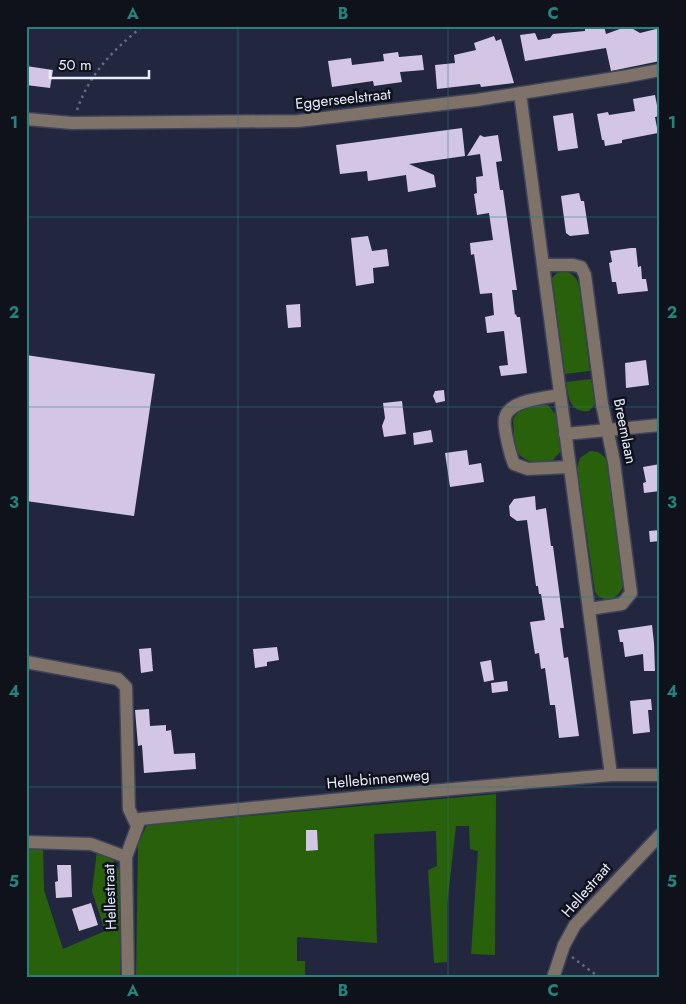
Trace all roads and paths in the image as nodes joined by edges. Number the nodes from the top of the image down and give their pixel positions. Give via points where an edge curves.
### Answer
1 (143, 26) edge
2 (660, 70) edge
3 (520, 93) junction
4 (26, 119) edge
5 (72, 123) junction
6 (544, 265) junction
7 (559, 395) junction
8 (660, 425) edge
9 (608, 430) junction
10 (565, 434) junction
11 (569, 468) junction
12 (589, 608) junction
13 (26, 662) edge
14 (611, 775) junction
15 (660, 775) edge
16 (137, 826) junction
17 (660, 835) edge
18 (26, 842) edge
19 (126, 857) junction
20 (562, 950) junction
21 (128, 978) edge
22 (553, 978) edge
23 (600, 978) edge

1 - 5 path via 96,71 82,94
2 - 3 street, Eggerseelstraat
3 - 5 street, Eggerseelstraat via 298,121
3 - 6 street
4 - 5 street, Eggerseelstraat
6 - 7 street
6 - 9 street, Breemlaan via 581,267
7 - 10 street
7 - 11 street via 512,407 504,422 514,464 528,468
8 - 9 street
9 - 10 street
9 - 12 street, Breemlaan via 631,593 622,604
10 - 11 street
11 - 12 street
12 - 14 street
13 - 16 street via 118,679 126,687 129,809
14 - 15 street, Hellebinnenweg
14 - 16 street, Hellebinnenweg via 153,817 140,819
16 - 19 street
17 - 20 street, Hellestraat via 575,925
18 - 19 street, Hellestraat via 91,844
19 - 21 street, Hellestraat
20 - 22 street, Hellestraat
20 - 23 path

